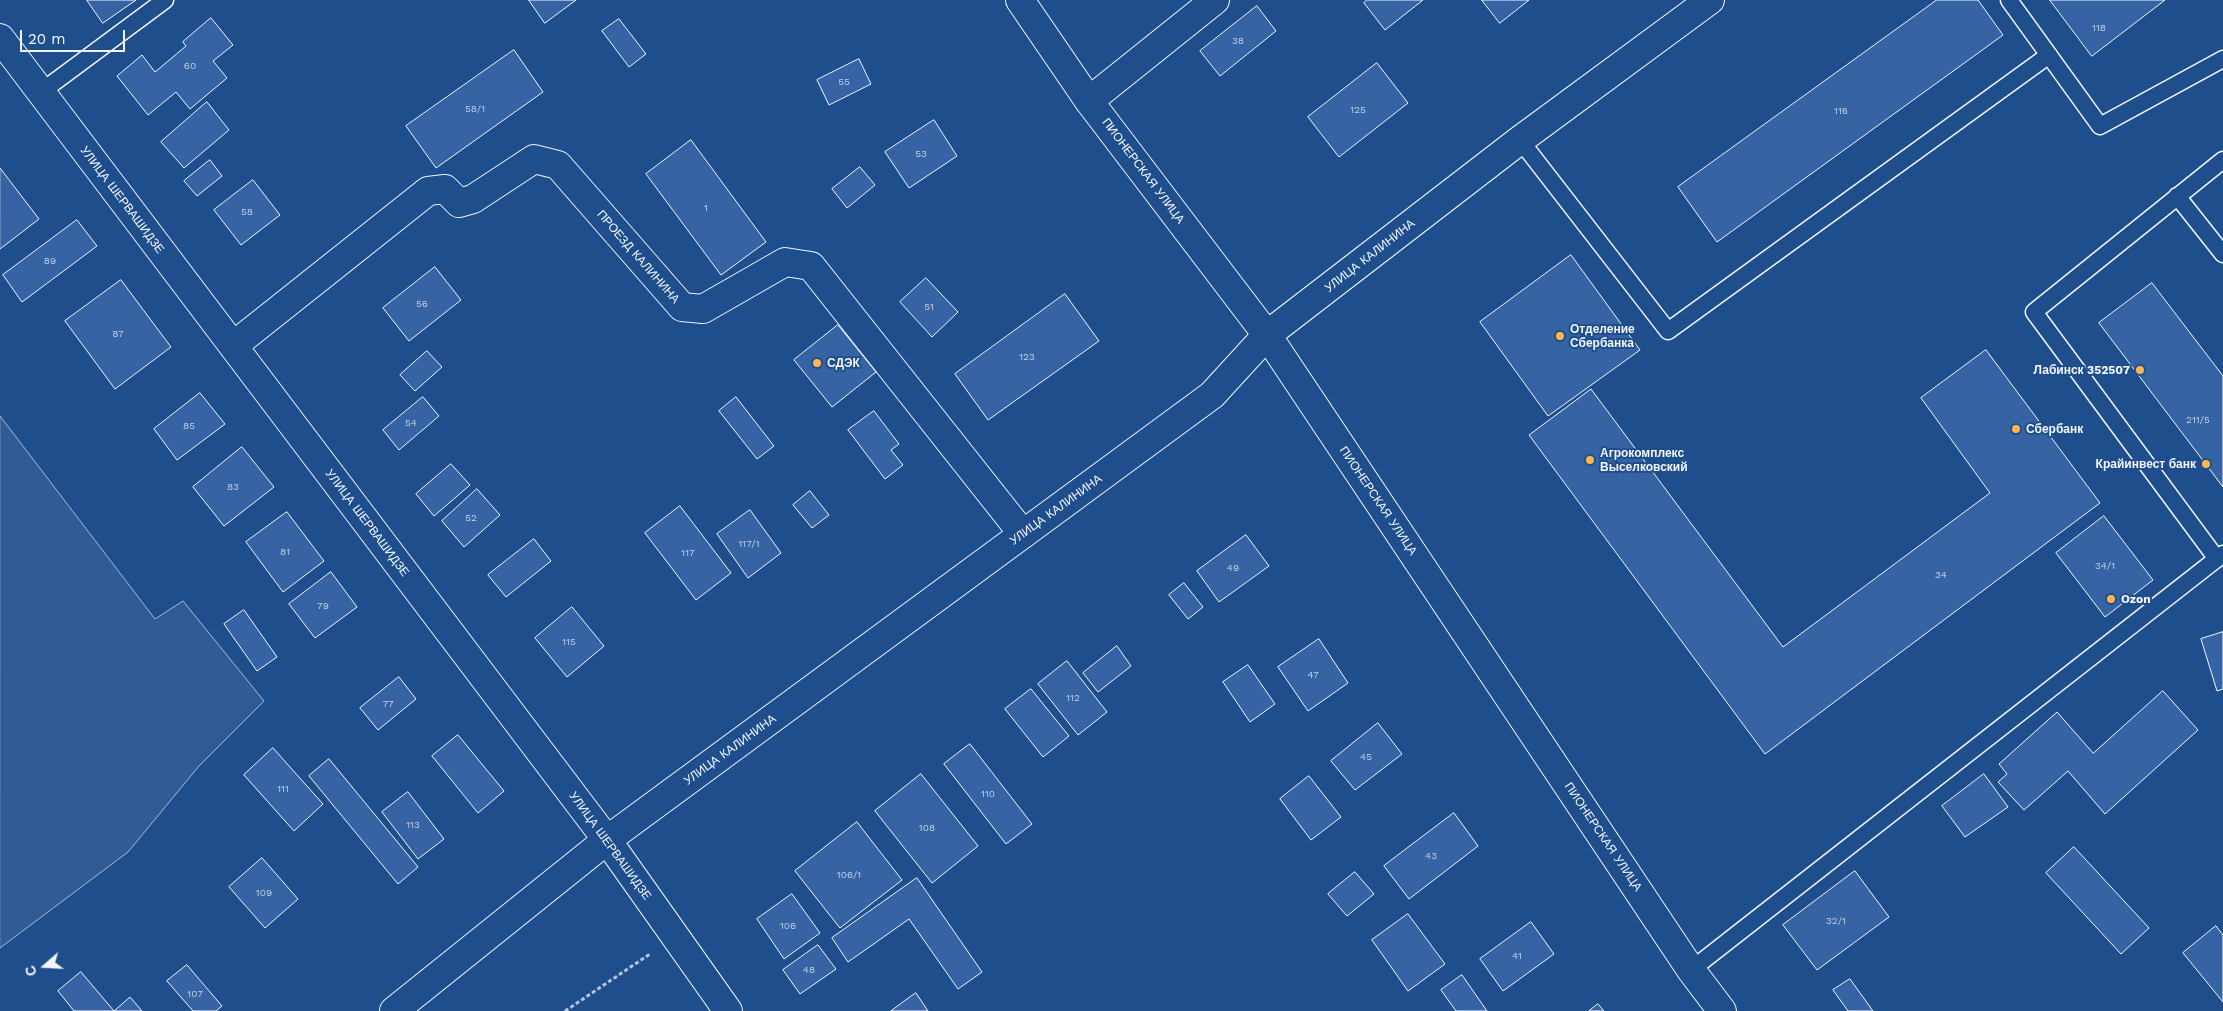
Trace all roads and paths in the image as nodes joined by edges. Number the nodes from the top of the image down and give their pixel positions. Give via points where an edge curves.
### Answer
1 (165, 0) edge
2 (1020, 0) edge
3 (1215, 0) edge
4 (1710, 0) edge
5 (2009, 0) edge
6 (0, 38) edge
7 (2049, 54) junction
8 (2223, 59) edge
9 (41, 92) junction
10 (1089, 101) junction
11 (1520, 140) junction
12 (2223, 160) edge
13 (2177, 196) junction
14 (2223, 254) edge
15 (1267, 335) junction
16 (233, 346) junction
17 (1023, 534) junction
18 (2220, 557) edge
19 (607, 840) junction
20 (676, 937) junction
21 (1691, 970) junction
22 (394, 1011) edge
23 (565, 1011) edge
24 (728, 1011) edge
25 (1722, 1011) edge

1 - 9 lane
2 - 10 street, ПИОНЕРСКАЯ УЛИЦА
3 - 10 street
4 - 11 street, УЛИЦА КАЛИНИНА
5 - 7 lane
6 - 9 street, УЛИЦА ШЕРВАШИДЗЕ
7 - 8 lane via 2100,126
7 - 11 lane via 1668,331
9 - 16 street, УЛИЦА ШЕРВАШИДЗЕ
10 - 15 street, ПИОНЕРСКАЯ УЛИЦА
11 - 15 street, УЛИЦА КАЛИНИНА
12 - 13 lane
13 - 14 lane
13 - 18 lane via 2034,312
15 - 17 street, УЛИЦА КАЛИНИНА via 1212,395
15 - 21 street, ПИОНЕРСКАЯ УЛИЦА
16 - 17 street, ПРОЕЗД КАЛИНИНА via 428,191 445,188 459,203 473,199 534,159 558,165 682,307 702,309 785,262 811,266
16 - 19 street, УЛИЦА ШЕРВАШИДЗЕ
17 - 19 street, УЛИЦА КАЛИНИНА
18 - 21 lane
19 - 20 street, УЛИЦА ШЕРВАШИДЗЕ
19 - 22 street, УЛИЦА КАЛИНИНА
20 - 23 path
20 - 24 street, УЛИЦА ШЕРВАШИДЗЕ
21 - 25 street, ПИОНЕРСКАЯ УЛИЦА

